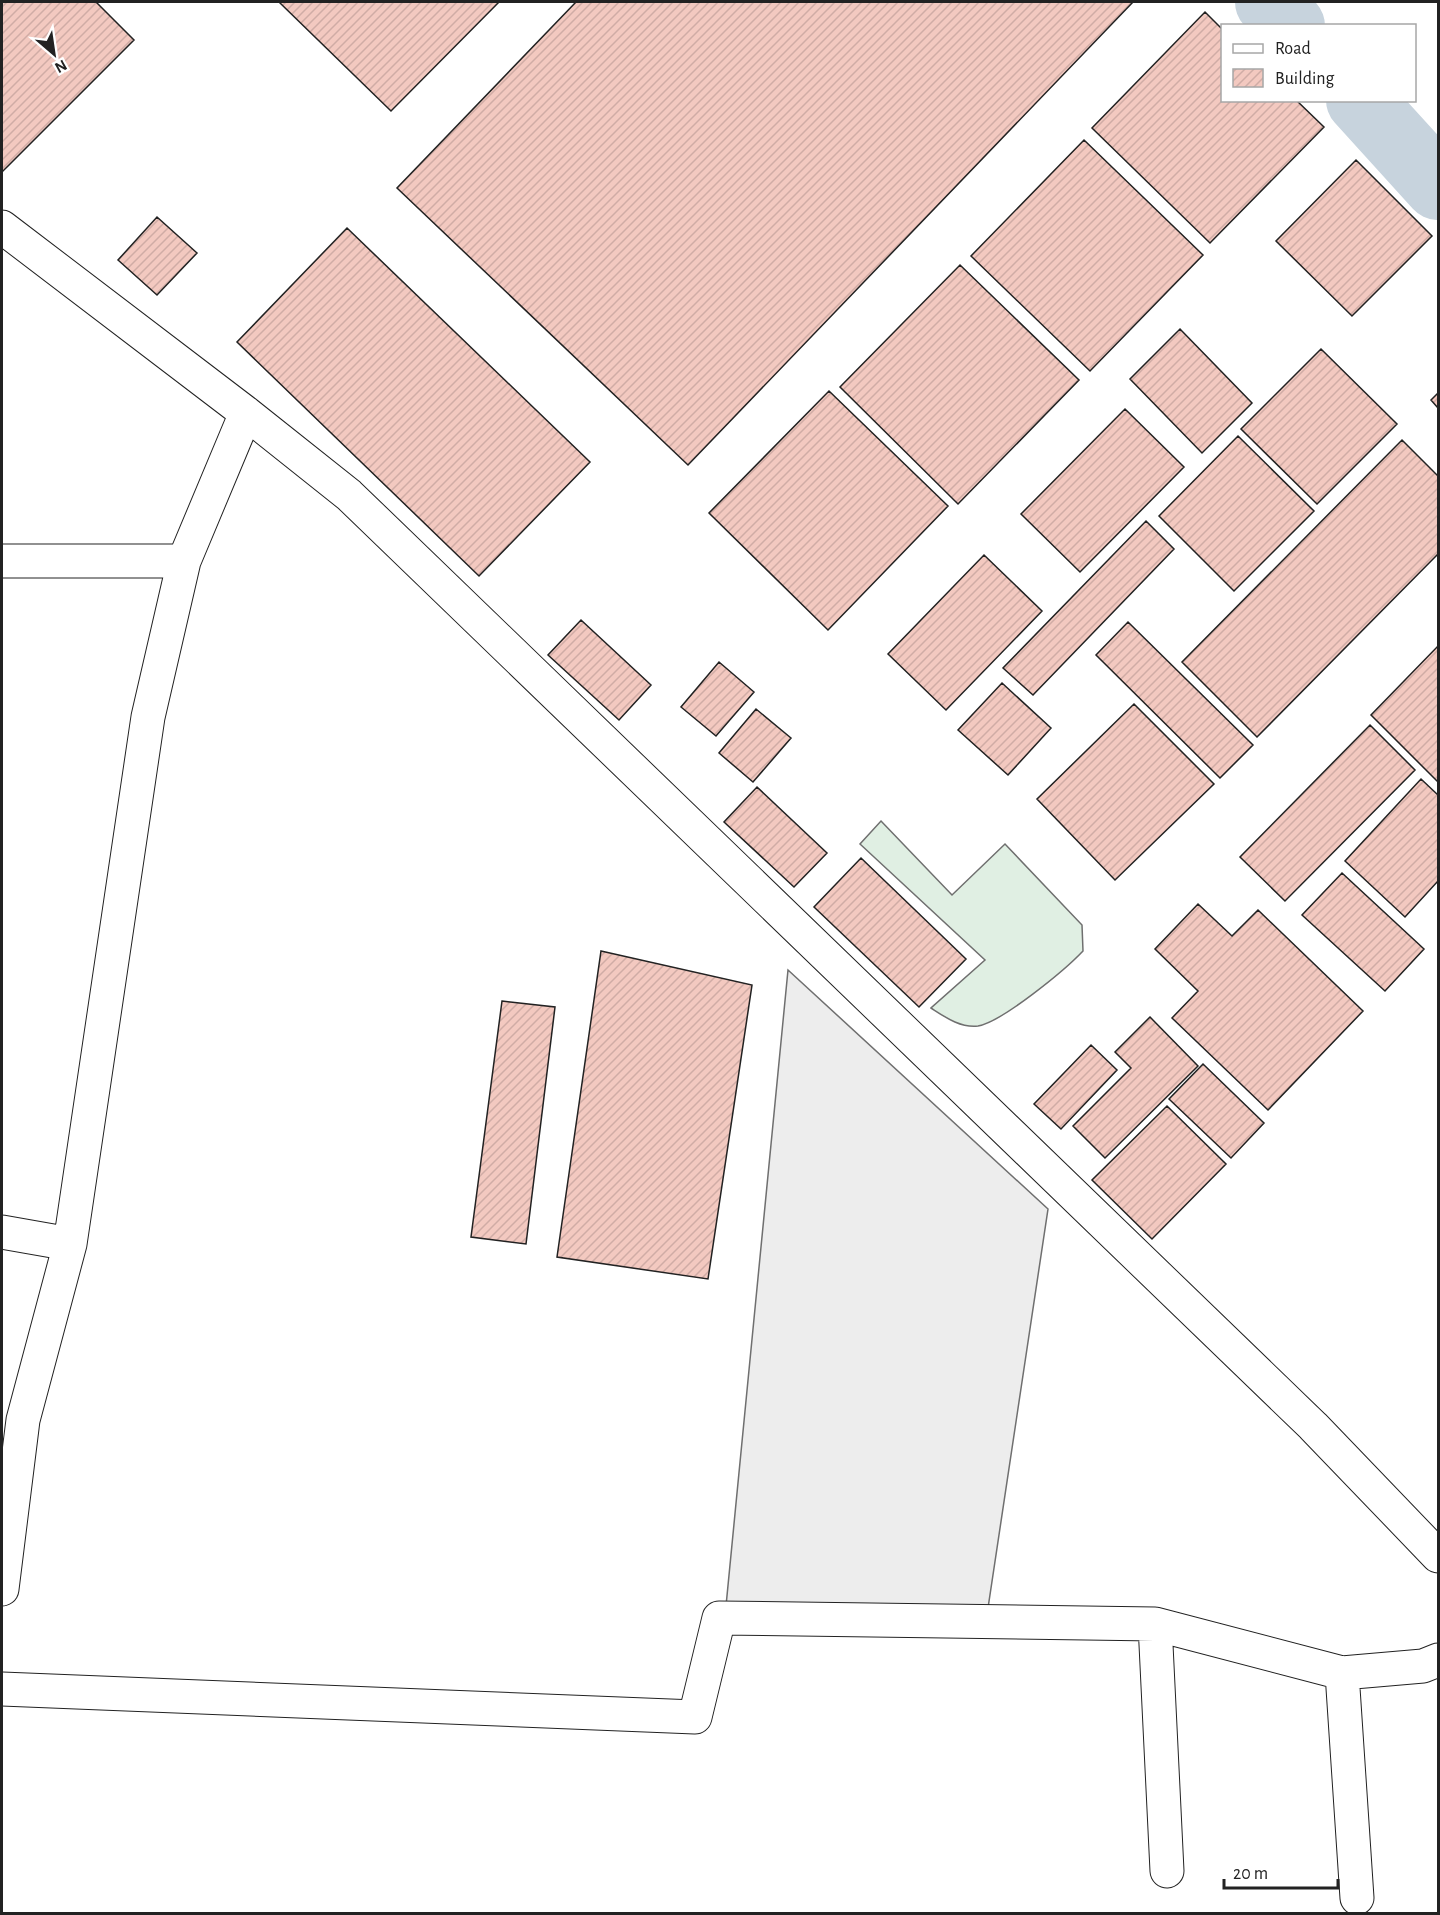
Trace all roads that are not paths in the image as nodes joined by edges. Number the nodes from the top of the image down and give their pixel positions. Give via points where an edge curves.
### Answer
1 (2, 227) edge
2 (246, 413) junction
3 (2, 561) edge
4 (184, 561) junction
5 (2, 1232) edge
6 (70, 1244) junction
7 (1438, 1556) edge
8 (2, 1589) edge
9 (1155, 1623) junction
10 (1438, 1660) edge
11 (1342, 1674) junction
12 (2, 1689) edge
13 (1167, 1871) dead end
14 (1357, 1898) dead end

1 - 2 street
2 - 4 street
2 - 7 street via 358,504 1313,1426
3 - 4 street
4 - 6 street via 148,717
5 - 6 street
6 - 8 street via 23,1420
9 - 11 street
9 - 12 street via 719,1618 695,1717
9 - 13 street
10 - 11 street via 1423,1666
11 - 14 street

